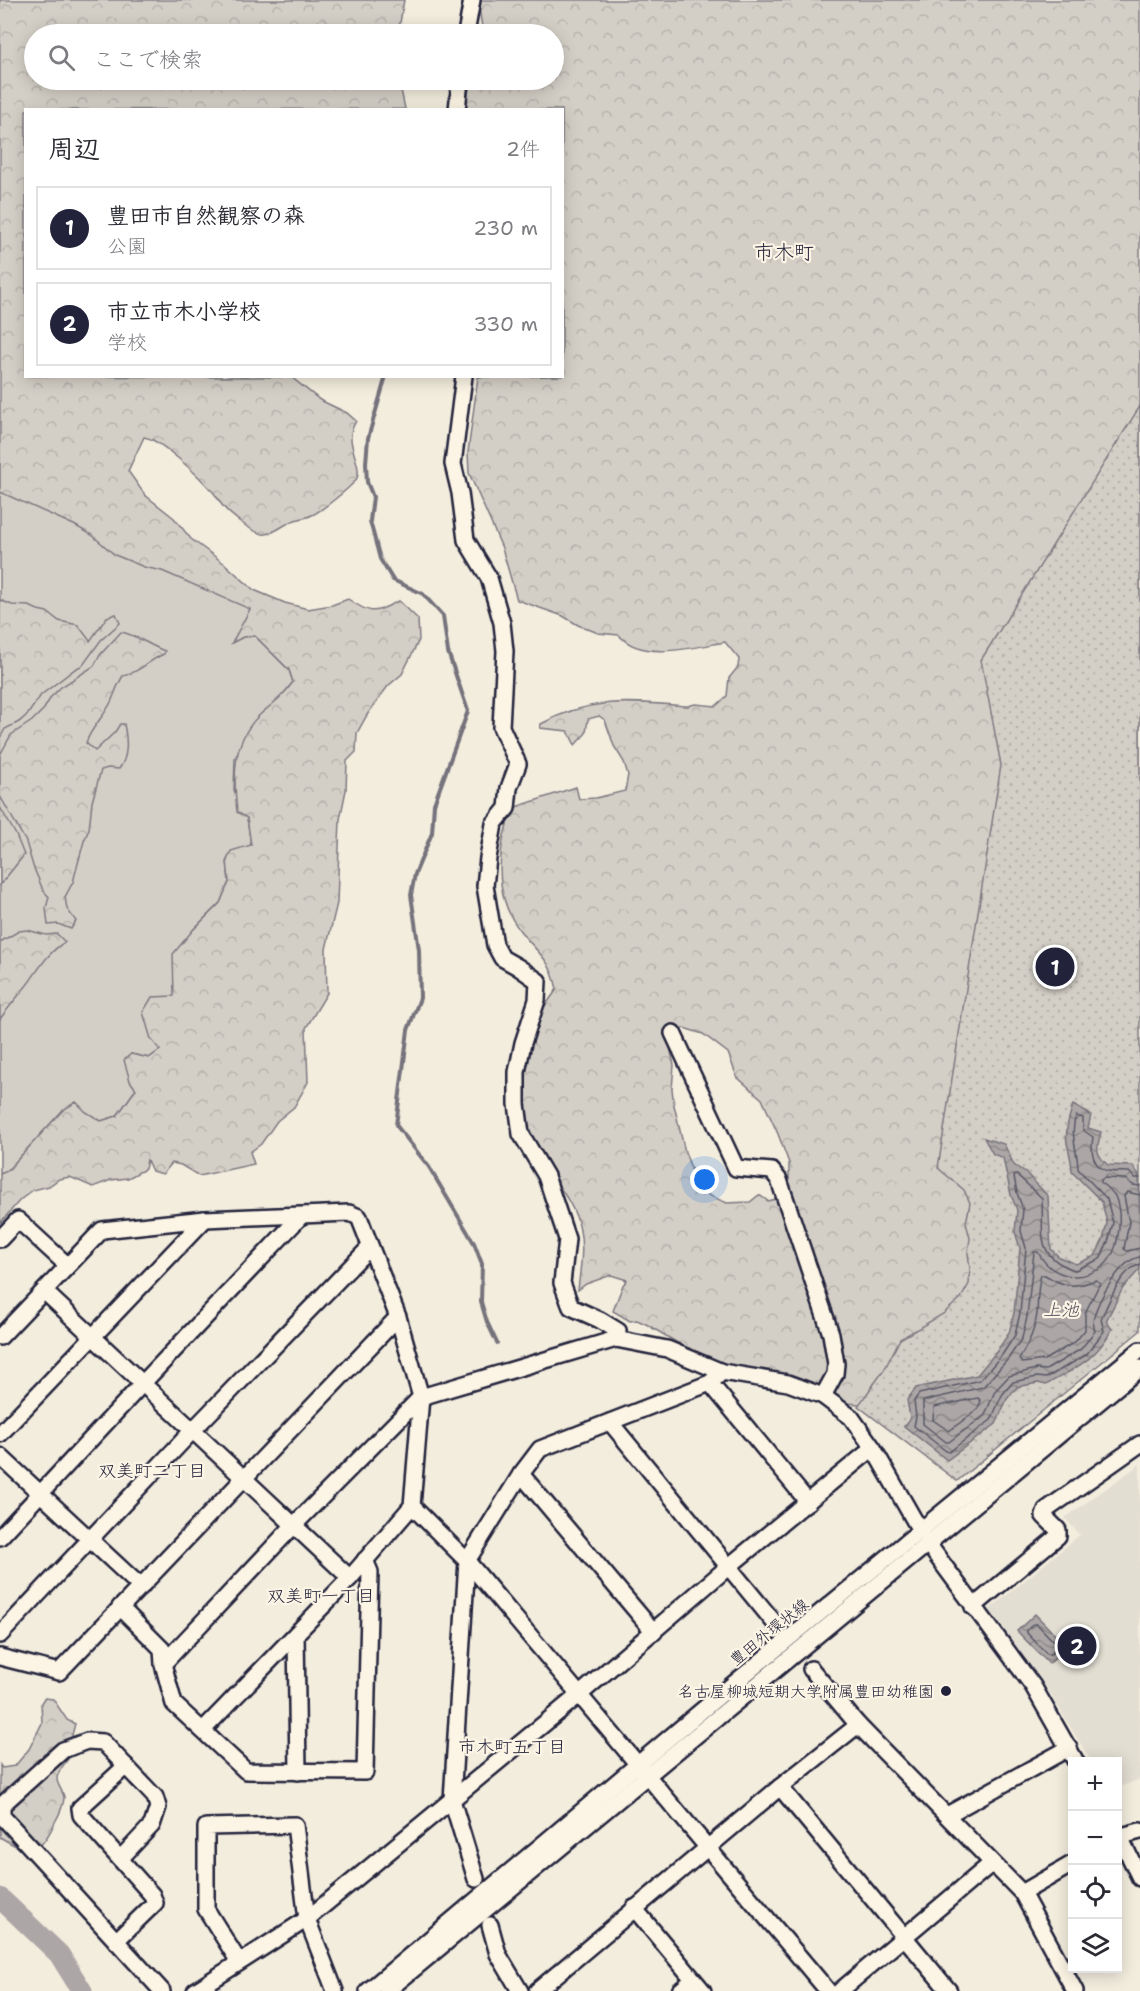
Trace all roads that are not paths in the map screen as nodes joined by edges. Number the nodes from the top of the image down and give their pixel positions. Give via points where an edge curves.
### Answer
1 (472, 0) edge
2 (468, 24) edge
3 (459, 90) edge
4 (457, 108) edge
5 (464, 378) edge
6 (673, 1033) dead end
7 (301, 1216) junction
8 (205, 1219) junction
9 (0, 1239) edge
10 (370, 1247) junction
11 (67, 1265) junction
12 (44, 1291) junction
13 (398, 1317) junction
14 (92, 1336) junction
15 (0, 1337) edge
16 (616, 1339) junction
17 (1140, 1350) edge
18 (1140, 1368) edge
19 (722, 1372) junction
20 (143, 1383) junction
21 (710, 1383) junction
22 (823, 1396) junction
23 (422, 1398) junction
24 (610, 1422) junction
25 (3, 1426) edge
26 (193, 1430) junction
27 (1140, 1444) edge
28 (873, 1448) junction
29 (0, 1456) edge
30 (521, 1474) junction
31 (244, 1477) junction
32 (40, 1494) junction
33 (808, 1502) junction
34 (412, 1506) junction
35 (294, 1525) junction
36 (0, 1537) edge
37 (924, 1538) junction
38 (89, 1540) junction
39 (365, 1560) junction
40 (467, 1561) junction
41 (728, 1567) junction
42 (350, 1578) junction
43 (141, 1587) junction
44 (973, 1606) junction
45 (120, 1607) junction
46 (778, 1627) dead end
47 (654, 1632) junction
48 (296, 1634) junction
49 (0, 1635) edge
50 (0, 1657) edge
51 (163, 1664) junction
52 (811, 1669) dead end
53 (579, 1695) junction
54 (858, 1725) junction
55 (203, 1730) junction
56 (1073, 1755) edge
57 (126, 1766) junction
58 (642, 1771) junction
59 (298, 1772) junction
60 (780, 1787) junction
61 (452, 1800) junction
62 (947, 1815) junction
63 (1140, 1831) edge
64 (1122, 1835) edge
65 (1122, 1844) edge
66 (706, 1849) junction
67 (120, 1859) junction
68 (992, 1863) junction
69 (1070, 1865) edge
70 (1140, 1878) edge
71 (476, 1879) dead end
72 (1022, 1893) junction
73 (634, 1908) junction
74 (307, 1919) junction
75 (490, 1925) dead end
76 (904, 1935) junction
77 (116, 1941) junction
78 (238, 1962) junction
79 (698, 1985) edge
80 (162, 1991) edge
81 (195, 1991) edge
82 (335, 1991) edge
83 (368, 1991) edge
84 (387, 1991) edge
85 (520, 1991) edge
86 (537, 1991) edge
87 (680, 1991) edge
88 (828, 1991) edge
89 (840, 1991) edge
90 (949, 1991) edge
91 (1075, 1991) edge

1 - 2 street
3 - 4 street
5 - 16 street via 453,464 466,540 489,578 502,623 505,651 501,727 518,764 507,808 494,824 485,886 495,945 502,958 538,981 537,1000 517,1072 516,1104 521,1134 546,1176 567,1239 562,1283 571,1307 618,1331
6 - 22 street via 736,1168 772,1172 779,1180 831,1334 836,1374
7 - 8 street
7 - 10 street via 348,1213 358,1217
7 - 20 street
8 - 11 street via 102,1230
8 - 14 street
9 - 11 street via 18,1220
10 - 13 street
10 - 26 street
11 - 12 street
12 - 14 street
12 - 15 street
13 - 23 street
13 - 31 street
14 - 20 street
14 - 25 street
16 - 19 street via 667,1349
16 - 23 street
17 - 37 street, 豊田外環状線
18 - 37 street, 豊田外環状線
19 - 21 street
19 - 22 street via 788,1383
20 - 26 street
20 - 32 street
21 - 24 street
21 - 33 street
22 - 28 street via 851,1417
23 - 34 street
23 - 35 street
24 - 30 street via 540,1449
24 - 41 street
26 - 31 street
26 - 38 street
27 - 44 street via 1046,1510 1044,1516 1058,1530 1058,1536
28 - 33 street
28 - 37 street
29 - 32 street
30 - 40 street
30 - 47 street
31 - 35 street
31 - 43 street
32 - 36 street
32 - 38 street
33 - 41 street
34 - 39 street
34 - 40 street
35 - 42 street
35 - 51 street
37 - 44 street
37 - 58 street, 豊田外環状線
38 - 43 street
38 - 49 street
39 - 42 street
39 - 59 street via 370,1572 364,1773
40 - 53 street
40 - 61 street
41 - 46 street
41 - 47 street
42 - 48 street
43 - 45 street
44 - 56 street via 1033,1686
45 - 50 street via 59,1672
45 - 51 street via 162,1648
47 - 53 street
48 - 55 street
48 - 59 street
51 - 55 street via 174,1704
52 - 54 street
53 - 58 street
53 - 61 street
54 - 60 street
54 - 62 street
55 - 59 street via 246,1771
56 - 62 street
57 - 67 street via 155,1797 158,1807 152,1825
57 - 67 street via 80,1808 81,1815
57 - 77 street via 103,1742 87,1741 63,1750 2,1805 2,1816
58 - 66 street
58 - 83 street, 豊田外環状線
58 - 84 street, 豊田外環状線
60 - 66 street
60 - 76 street
61 - 71 street
61 - 74 street
62 - 68 street
63 - 64 street
65 - 70 street
66 - 73 street
66 - 88 street
67 - 77 street via 155,1903
68 - 72 street
68 - 76 street
69 - 72 street
72 - 91 street
73 - 79 street
73 - 86 street
74 - 78 street
74 - 78 street via 295,1825 206,1827 206,1909
74 - 82 street
75 - 85 street via 498,1954
76 - 89 street
76 - 90 street
77 - 80 street
78 - 81 street
79 - 87 street

